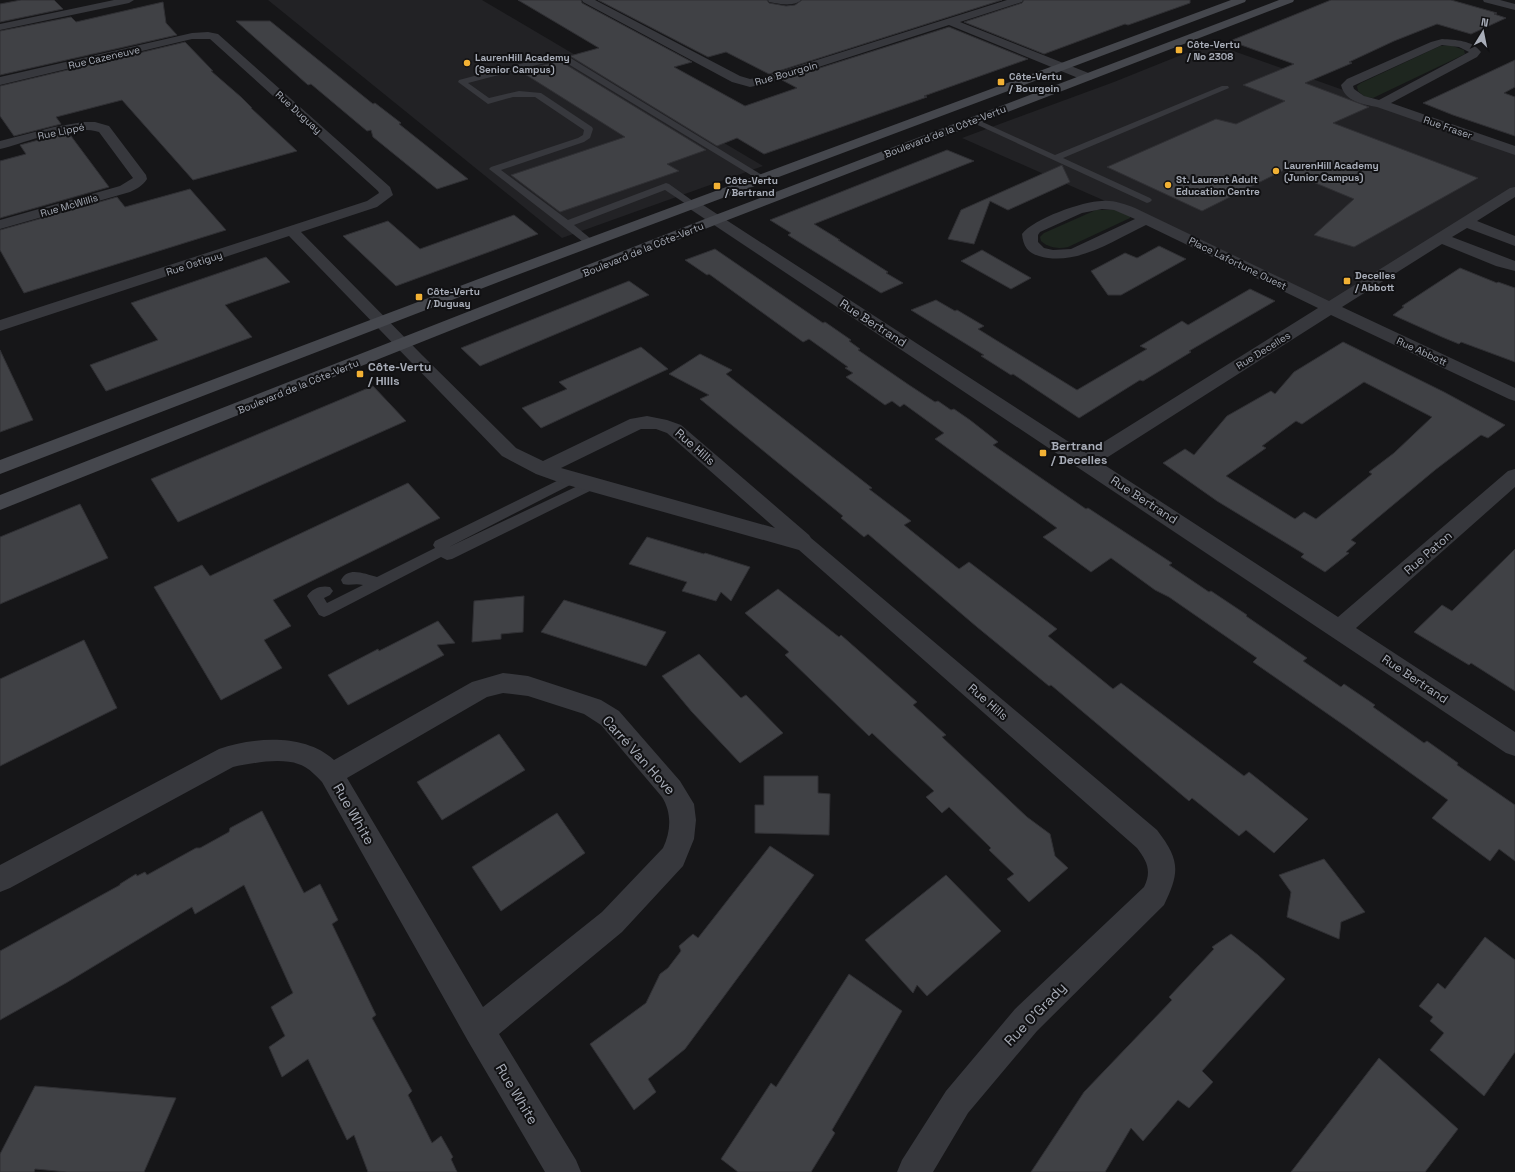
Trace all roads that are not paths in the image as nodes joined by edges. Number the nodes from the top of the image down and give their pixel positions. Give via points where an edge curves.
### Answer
1 (129, 0) edge
2 (587, 0) edge
3 (796, 0) edge
4 (1018, 0) edge
5 (1241, 0) edge
6 (1289, 0) edge
7 (1488, 0) edge
8 (777, 1) edge
9 (1515, 8) edge
10 (950, 22) junction
11 (0, 27) edge
12 (208, 35) joint
13 (1061, 67) junction
14 (1087, 77) junction
15 (0, 80) edge
16 (1225, 88) dead end
17 (1381, 104) junction
18 (973, 121) junction
19 (0, 145) edge
20 (1515, 151) edge
21 (1055, 158) junction
22 (762, 178) junction
23 (137, 182) joint
24 (1515, 191) edge
25 (386, 195) joint
26 (1147, 200) dead end
27 (692, 204) junction
28 (1146, 219) junction
29 (715, 220) junction
30 (1465, 222) junction
31 (567, 224) junction
32 (0, 225) edge
33 (292, 231) junction
34 (1440, 238) junction
35 (1515, 241) edge
36 (591, 243) junction
37 (1515, 266) edge
38 (1330, 308) junction
39 (380, 322) junction
40 (0, 326) edge
41 (403, 344) junction
42 (1515, 395) edge
43 (1086, 462) junction
44 (0, 468) edge
45 (543, 469) junction
46 (1515, 476) edge
47 (581, 482) junction
48 (0, 503) edge
49 (500, 522) junction
50 (806, 544) junction
51 (348, 580) dead end
52 (379, 583) junction
53 (325, 591) dead end
54 (1340, 629) junction
55 (1515, 745) edge
56 (331, 774) junction
57 (1163, 866) joint
58 (0, 879) edge
59 (479, 1030) junction
60 (564, 1172) edge
61 (914, 1172) edge

1 - 11 street
2 - 10 street, Rue Bourgoin via 729,76 750,83
3 - 8 street
4 - 10 street, Rue Bourgoin
5 - 13 main road, Boulevard de la Côte-Vertu
6 - 14 main road, Boulevard de la Côte-Vertu
7 - 9 street
10 - 13 street
12 - 15 street, Rue Cazeneuve via 192,36
12 - 25 street, Rue Duguay via 214,36 226,46 385,190
13 - 14 street
13 - 22 main road, Boulevard de la Côte-Vertu
14 - 18 main road, Boulevard de la Côte-Vertu
16 - 21 lane
17 - 17 street, Rue Fraser via 1473,55 1475,52 1473,49 1451,43 1435,44 1347,84 1350,93
17 - 20 street, Rue Fraser
18 - 21 lane
18 - 29 main road, Boulevard de la Côte-Vertu
19 - 23 street, Rue Lippé via 78,126 99,126 140,175
21 - 26 lane
22 - 27 main road, Boulevard de la Côte-Vertu
22 - 31 lane via 561,56 462,82 488,101 515,94 538,95 589,129 581,140 494,169
23 - 32 street, Rue McWillis via 125,189
24 - 30 street, Rue Decelles
25 - 33 street, Rue Ostiguy via 372,204
27 - 29 street, Rue Bertrand
27 - 31 lane via 666,186
27 - 36 main road, Boulevard de la Côte-Vertu
28 - 28 street, Place Lafortune Ouest via 1117,206 1087,206 1036,230 1030,234 1029,240 1040,252 1065,255 1075,253
28 - 38 street, Place Lafortune Ouest
29 - 41 main road, Boulevard de la Côte-Vertu
29 - 43 street, Rue Bertrand
30 - 34 street, Rue Decelles
30 - 35 street
31 - 36 lane
33 - 39 street
33 - 40 street, Rue Ostiguy
34 - 37 street
34 - 38 street, Rue Decelles
36 - 39 main road, Boulevard de la Côte-Vertu
38 - 42 street, Rue Abbott
38 - 43 street, Rue Decelles
39 - 41 street, Rue Hills
39 - 44 main road, Boulevard de la Côte-Vertu
41 - 45 street, Rue Hills via 509,452
41 - 48 main road, Boulevard de la Côte-Vertu
43 - 54 street, Rue Bertrand
45 - 47 street, Rue Hills
45 - 50 street, Rue Hills via 637,423 665,424 674,429
46 - 54 street, Rue Paton
47 - 49 lane
47 - 49 lane
47 - 50 street, Rue Hills
49 - 52 lane
50 - 57 street, Rue Hills via 1146,839 1158,852
51 - 52 lane via 354,577
52 - 53 lane via 324,611 315,596
54 - 55 street, Rue Bertrand
56 - 58 street, Rue White via 313,758 288,751 260,750 228,757
56 - 59 street, Rue White
56 - 59 street, Carré Van Hove via 480,689 503,683 528,686 592,706 610,718 681,804 684,820 681,839 673,858 612,922
57 - 61 street, Rue O'Grady via 1161,883 1154,896 1026,1020 957,1102
59 - 60 street, Rue White

